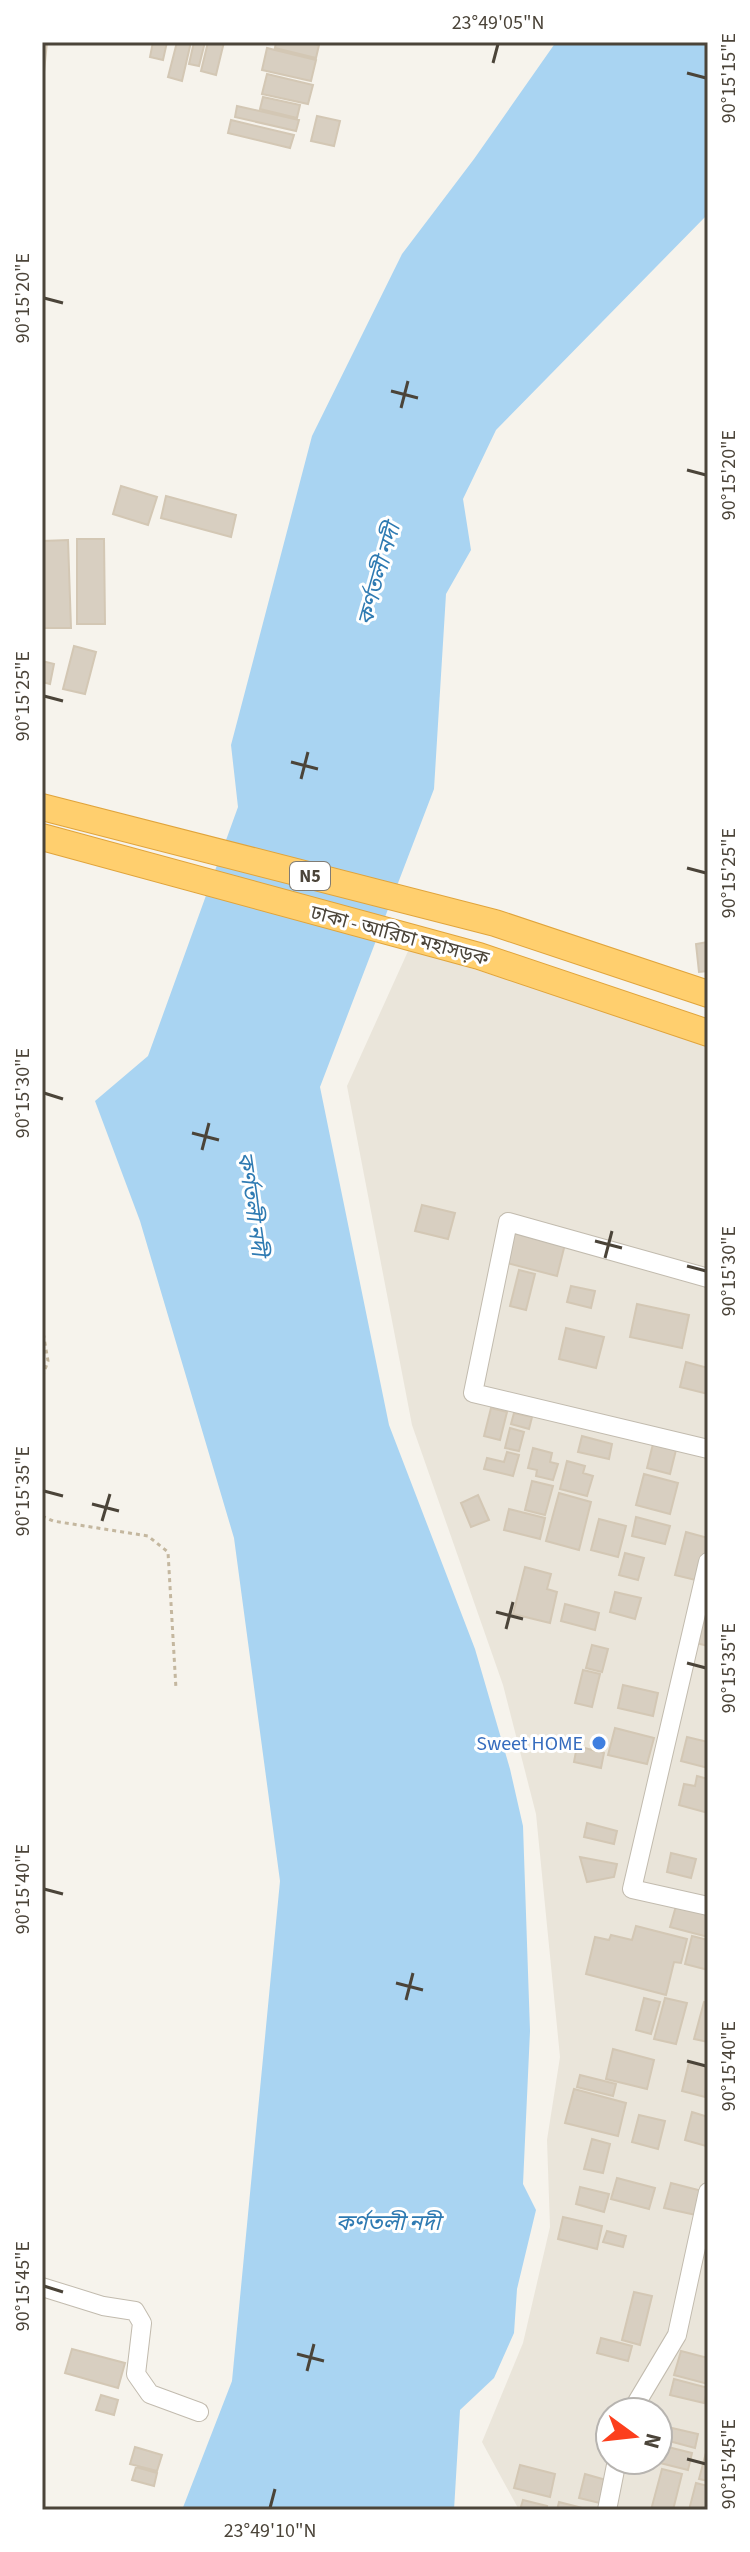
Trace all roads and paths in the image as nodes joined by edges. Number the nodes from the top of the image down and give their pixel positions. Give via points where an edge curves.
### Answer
1 (42, 807) edge
2 (42, 837) edge
3 (708, 994) edge
4 (708, 1033) edge
5 (708, 1278) edge
6 (42, 1326) edge
7 (42, 1378) edge
8 (708, 1449) edge
9 (42, 1516) edge
10 (708, 1562) edge
11 (176, 1689) dead end
12 (708, 1906) edge
13 (708, 2192) edge
14 (42, 2287) edge
15 (641, 2396) edge
16 (199, 2412) dead end
17 (614, 2476) edge
18 (607, 2510) edge

1 - 3 highway, ঢাকা - আরিচা মহাসড়ক / N5 via 495,923
2 - 4 highway, ঢাকা - আরিচা মহাসড়ক / N5 via 479,956
5 - 8 street via 508,1222 473,1393
6 - 7 path via 48,1361
9 - 11 path via 148,1536 168,1552
10 - 12 street via 632,1889
13 - 15 street via 677,2335
14 - 16 street via 135,2311 142,2323 136,2374 150,2394
17 - 18 street

